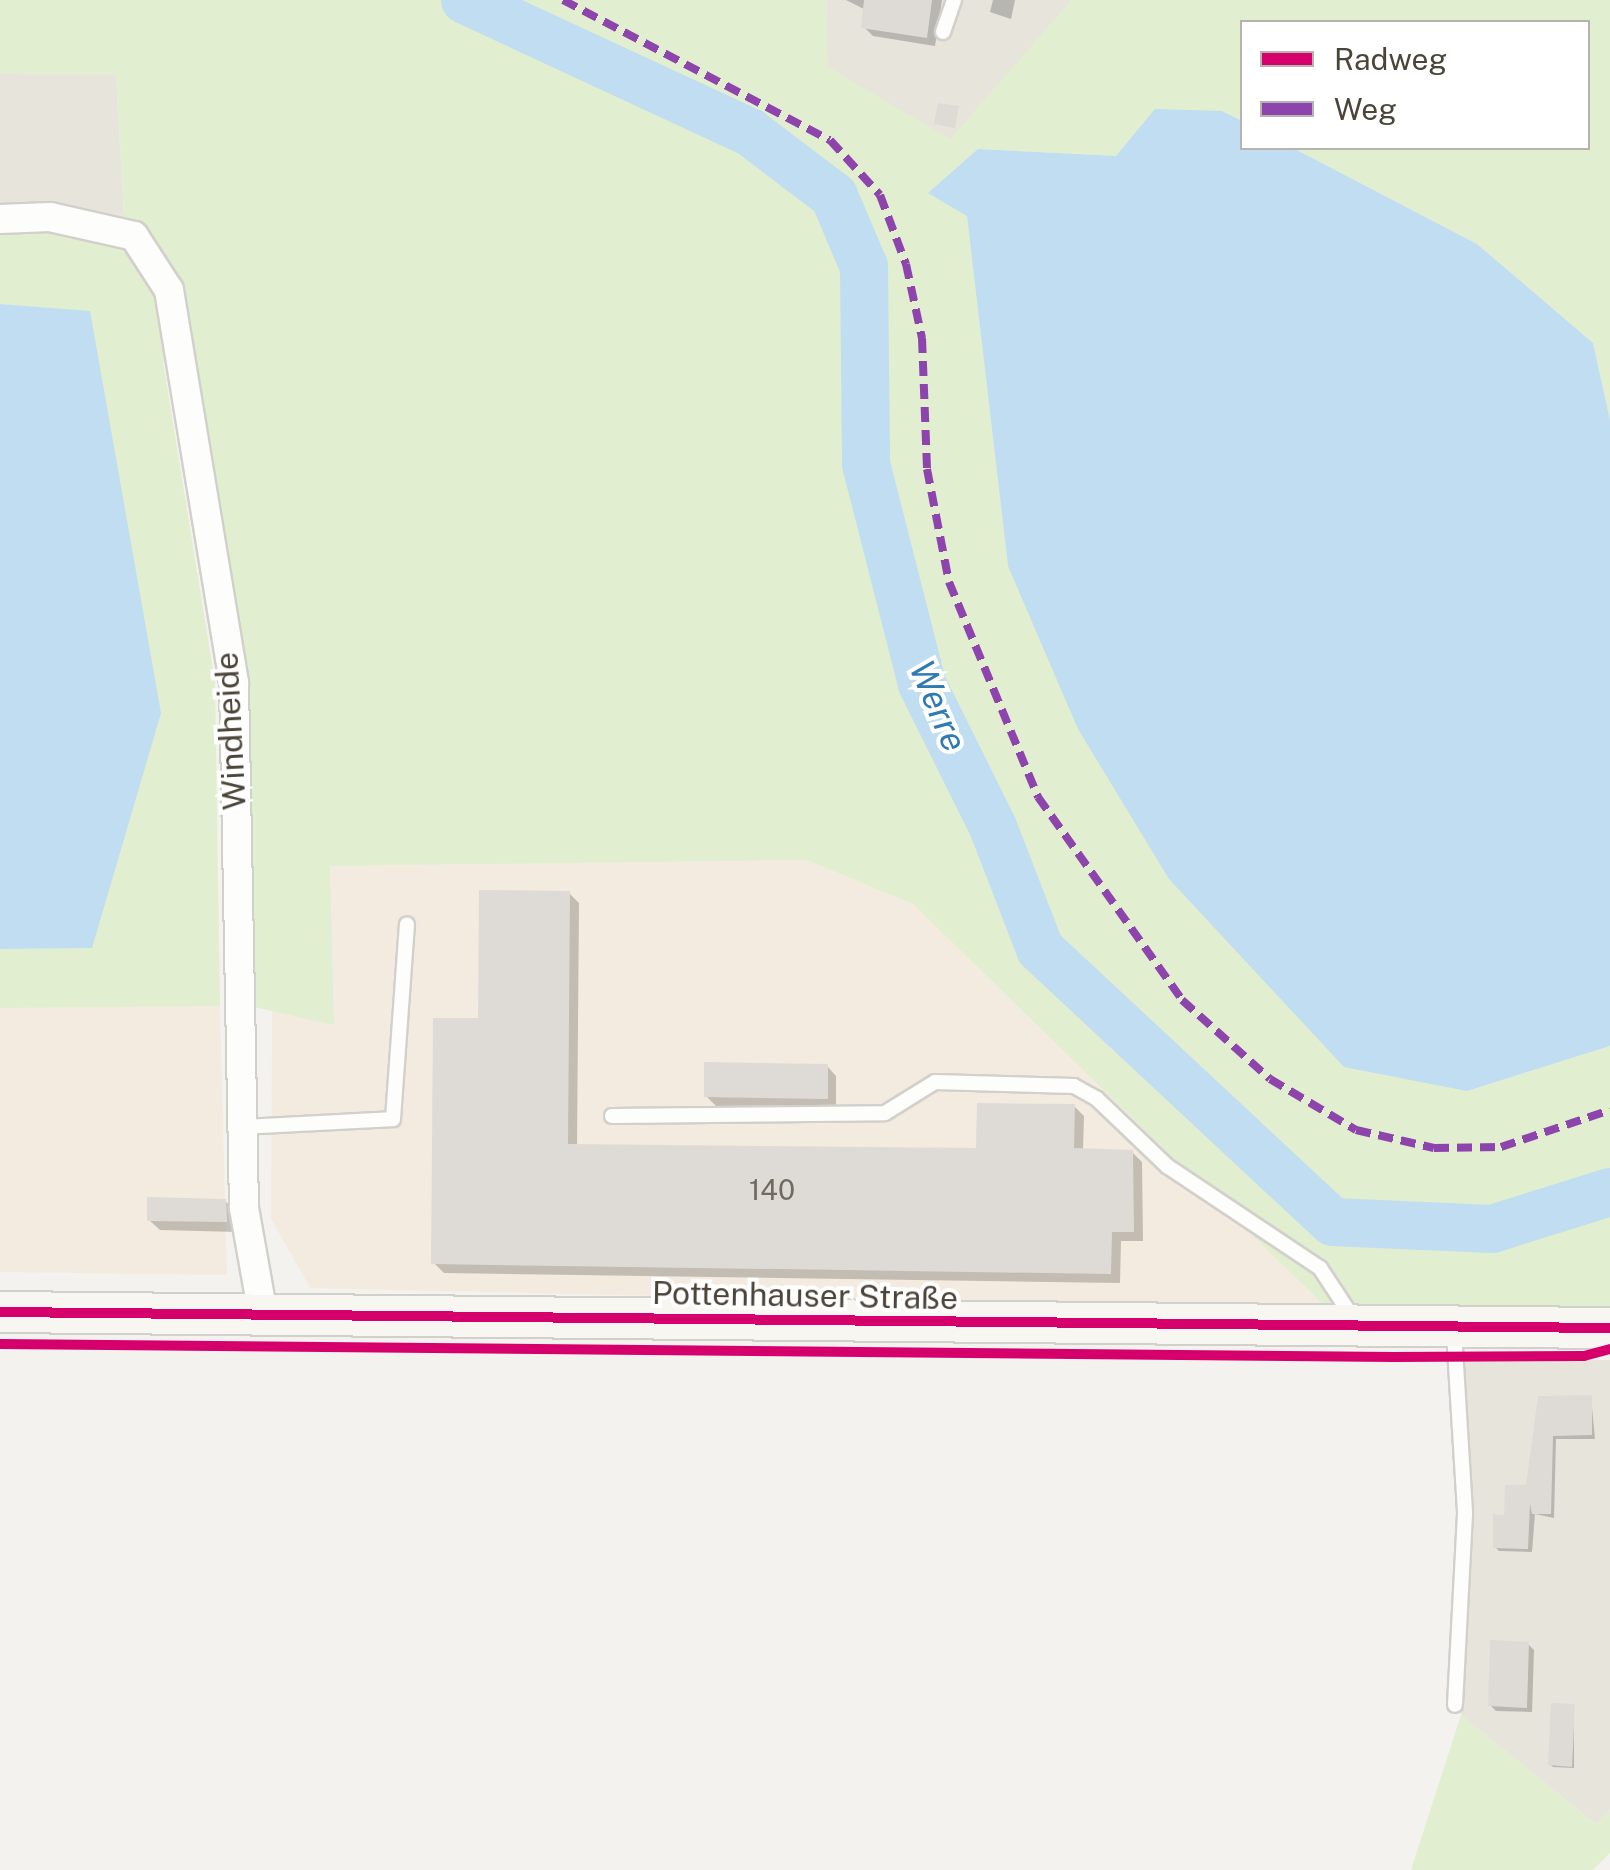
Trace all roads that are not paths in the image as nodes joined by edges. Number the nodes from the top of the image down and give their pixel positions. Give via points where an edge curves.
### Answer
1 (954, 0) edge
2 (942, 32) dead end
3 (0, 219) edge
4 (407, 925) dead end
5 (612, 1116) dead end
6 (242, 1127) junction
7 (0, 1312) edge
8 (263, 1316) junction
9 (1358, 1327) junction
10 (1455, 1327) junction
11 (1610, 1328) edge
12 (1455, 1705) dead end

1 - 2 lane
3 - 6 street, Windheide via 50,217 134,236 169,290 234,683
4 - 6 lane via 393,1119
5 - 9 lane via 885,1113 935,1082 1074,1086 1168,1166 1320,1268
6 - 8 street, Windheide via 244,1208
7 - 8 street, Pottenhauser Straße
8 - 9 street, Pottenhauser Straße
9 - 10 street, Pottenhauser Straße
10 - 11 street, Pottenhauser Straße
10 - 12 lane via 1465,1514

